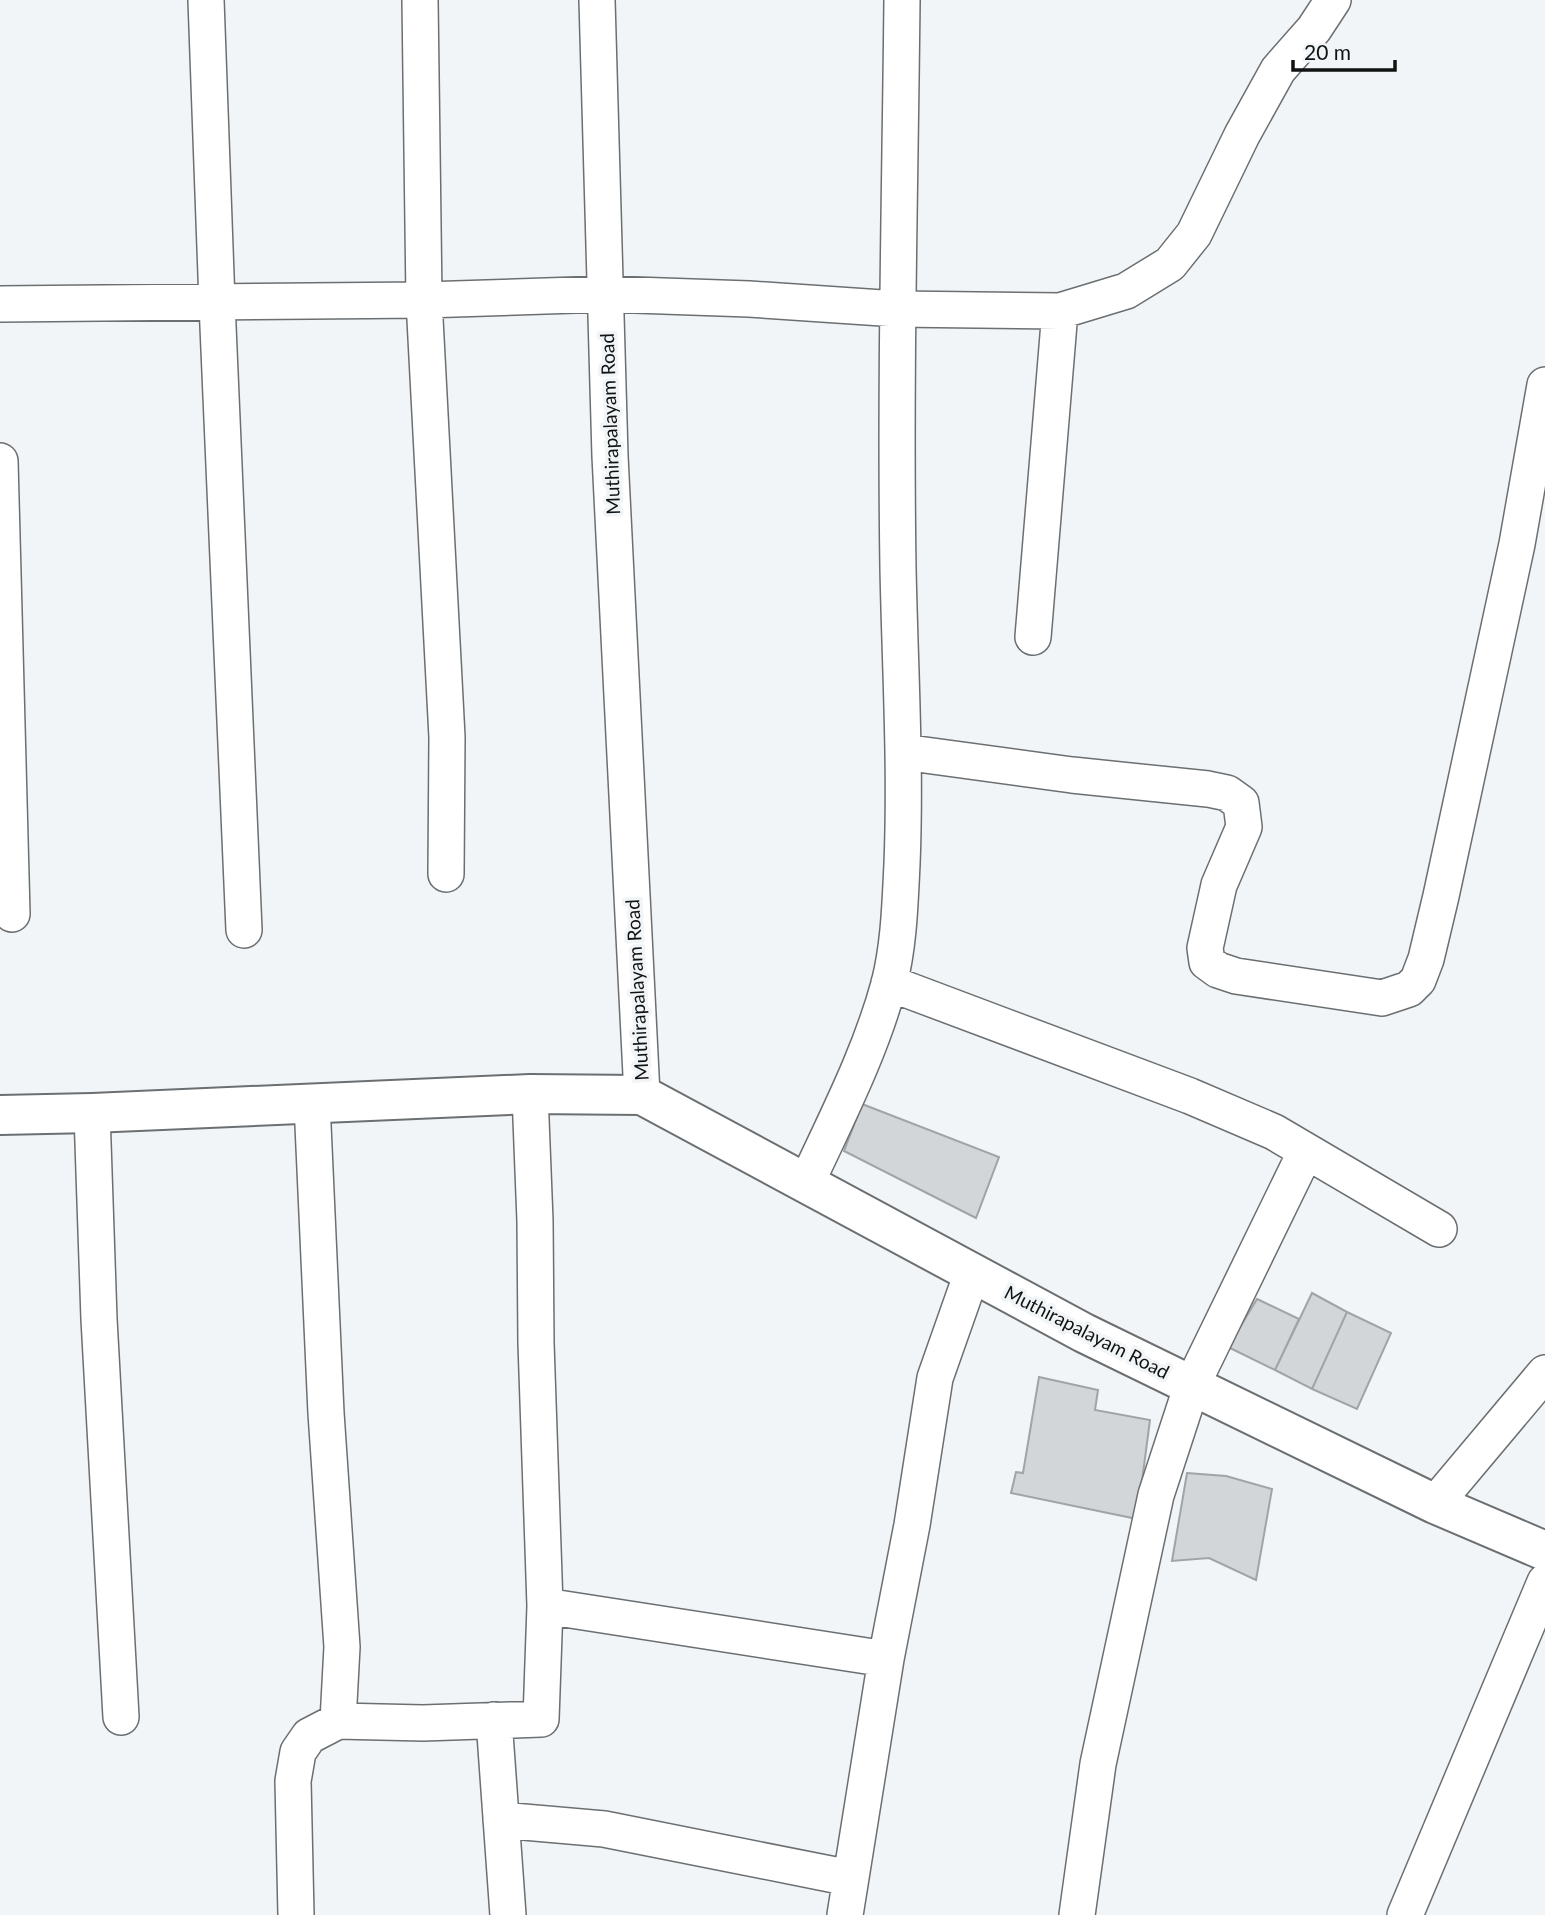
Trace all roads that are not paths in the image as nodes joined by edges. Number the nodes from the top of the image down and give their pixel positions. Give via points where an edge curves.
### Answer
1 (206, 0) edge
2 (420, 0) edge
3 (597, 0) edge
4 (902, 0) edge
5 (1333, 0) edge
6 (606, 295) junction
7 (424, 300) junction
8 (217, 303) junction
9 (0, 304) edge
10 (897, 309) junction
11 (1060, 311) junction
12 (1545, 385) edge
13 (0, 461) edge
14 (1033, 637) dead end
15 (903, 752) junction
16 (446, 874) dead end
17 (12, 914) dead end
18 (244, 930) dead end
19 (889, 983) junction
20 (530, 1094) junction
21 (642, 1095) junction
22 (312, 1103) junction
23 (92, 1113) junction
24 (0, 1115) edge
25 (1306, 1151) junction
26 (806, 1185) junction
27 (1439, 1229) dead end
28 (972, 1273) junction
29 (1545, 1373) edge
30 (1192, 1385) junction
31 (1444, 1508) junction
32 (1534, 1546) edge
33 (1545, 1582) edge
34 (545, 1606) junction
35 (886, 1658) junction
36 (121, 1717) dead end
37 (494, 1720) junction
38 (338, 1721) junction
39 (501, 1820) junction
40 (850, 1878) junction
41 (296, 1915) edge
42 (508, 1915) edge
43 (845, 1915) edge
44 (1077, 1915) edge
45 (1405, 1915) edge

1 - 8 street
2 - 7 street
3 - 6 street, Muthirapalayam Road
4 - 10 street
5 - 11 street via 1278,70 1194,234 1170,264 1126,291
6 - 7 street
6 - 10 street
6 - 21 street, Muthirapalayam Road
7 - 8 street
7 - 16 street via 447,737
8 - 9 street
8 - 18 street
10 - 11 street
10 - 15 street
11 - 14 street
12 - 15 street via 1517,544 1441,896 1426,959 1409,989 1382,998 1355,995 1236,976 1207,962 1205,948 1219,885 1244,827 1241,803 1227,793
13 - 17 street
15 - 19 street via 899,927
19 - 25 street via 1190,1096
19 - 26 street via 861,1067
20 - 21 street
20 - 22 street
20 - 34 street
21 - 26 street, Muthirapalayam Road
22 - 23 street
22 - 38 street via 326,1427 342,1647
23 - 24 street
23 - 36 street
25 - 27 street
25 - 30 street
26 - 28 street, Muthirapalayam Road
28 - 30 street, Muthirapalayam Road via 1084,1334
28 - 35 street via 935,1378
29 - 31 street
30 - 31 street, Muthirapalayam Road
30 - 44 street via 1156,1495 1098,1764
31 - 32 street, Muthirapalayam Road
33 - 45 street
34 - 35 street
34 - 37 street via 541,1719
35 - 40 street
37 - 38 street
37 - 39 street
38 - 41 street via 309,1736 298,1752 293,1781
39 - 40 street via 604,1829
39 - 42 street
40 - 43 street

